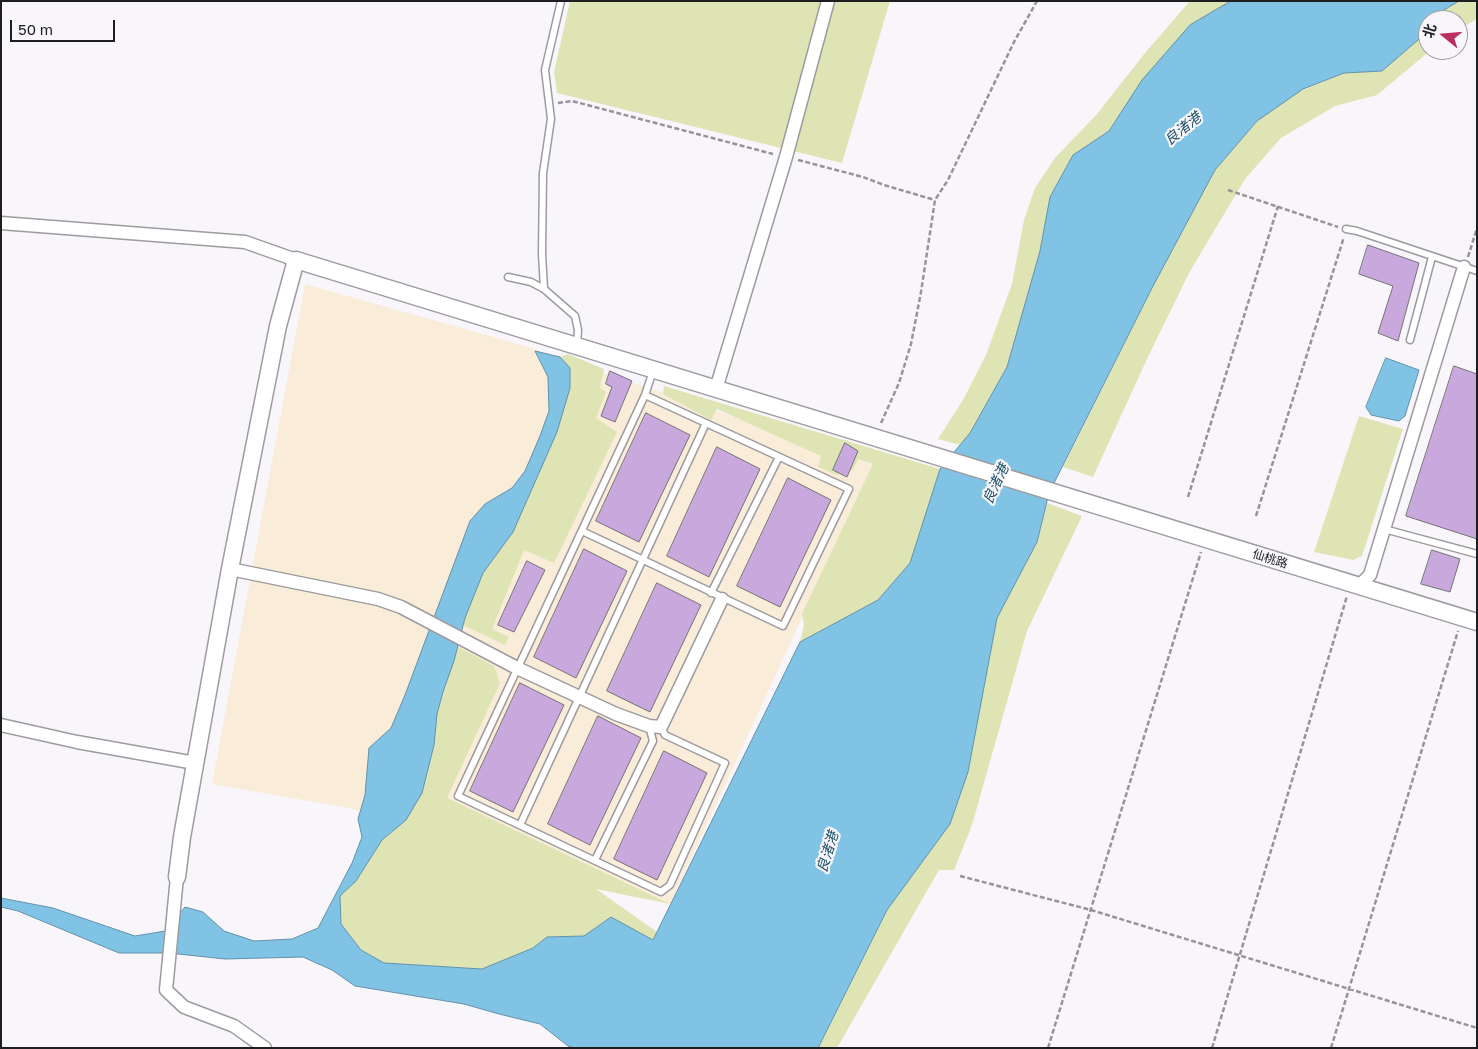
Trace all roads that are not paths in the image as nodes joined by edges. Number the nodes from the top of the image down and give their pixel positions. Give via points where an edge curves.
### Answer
1 (561, 1) edge
2 (828, 1) edge
3 (1, 223) edge
4 (1346, 230) road end
5 (1432, 256) junction
6 (296, 260) junction
7 (1464, 268) junction
8 (1477, 271) edge
9 (508, 277) dead end
10 (544, 289) junction
11 (1410, 340) dead end
12 (577, 346) junction
13 (653, 370) junction
14 (716, 389) junction
15 (645, 395) junction
16 (706, 423) junction
17 (779, 457) junction
18 (1384, 529) junction
19 (582, 530) junction
20 (1477, 554) edge
21 (643, 560) junction
22 (230, 569) junction
23 (1355, 585) junction
24 (717, 596) junction
25 (1469, 620) edge
26 (518, 668) junction
27 (580, 697) junction
28 (1, 725) edge
29 (655, 727) junction
30 (195, 763) junction
31 (520, 825) junction
32 (595, 860) junction
33 (177, 877) joint
34 (265, 1048) edge

1 - 10 lane via 545,70 551,119 543,173
2 - 14 street via 786,157
3 - 6 street via 245,242
4 - 5 lane
5 - 7 lane
5 - 11 lane
6 - 12 street, 仙桃路
6 - 22 street via 278,326
7 - 8 lane
7 - 18 street
9 - 10 lane via 531,282
10 - 12 lane via 575,316
12 - 13 street, 仙桃路
13 - 14 street, 仙桃路
13 - 15 lane
14 - 23 street, 仙桃路
15 - 16 lane
15 - 19 lane
16 - 17 lane
16 - 21 lane
17 - 24 lane
17 - 24 lane via 849,489 783,626
18 - 20 lane
18 - 23 street via 1370,575
19 - 21 lane
19 - 26 lane
21 - 24 lane
21 - 27 lane
22 - 26 street via 378,599 401,607
22 - 30 street
23 - 25 street, 仙桃路
24 - 29 street
26 - 27 street
26 - 31 lane via 458,796
27 - 29 street
27 - 31 lane
28 - 30 street
29 - 32 lane via 653,740
29 - 32 lane via 665,735 725,762 670,884 661,892
30 - 33 street
31 - 32 lane
33 - 34 street via 166,990 184,1007 234,1026

